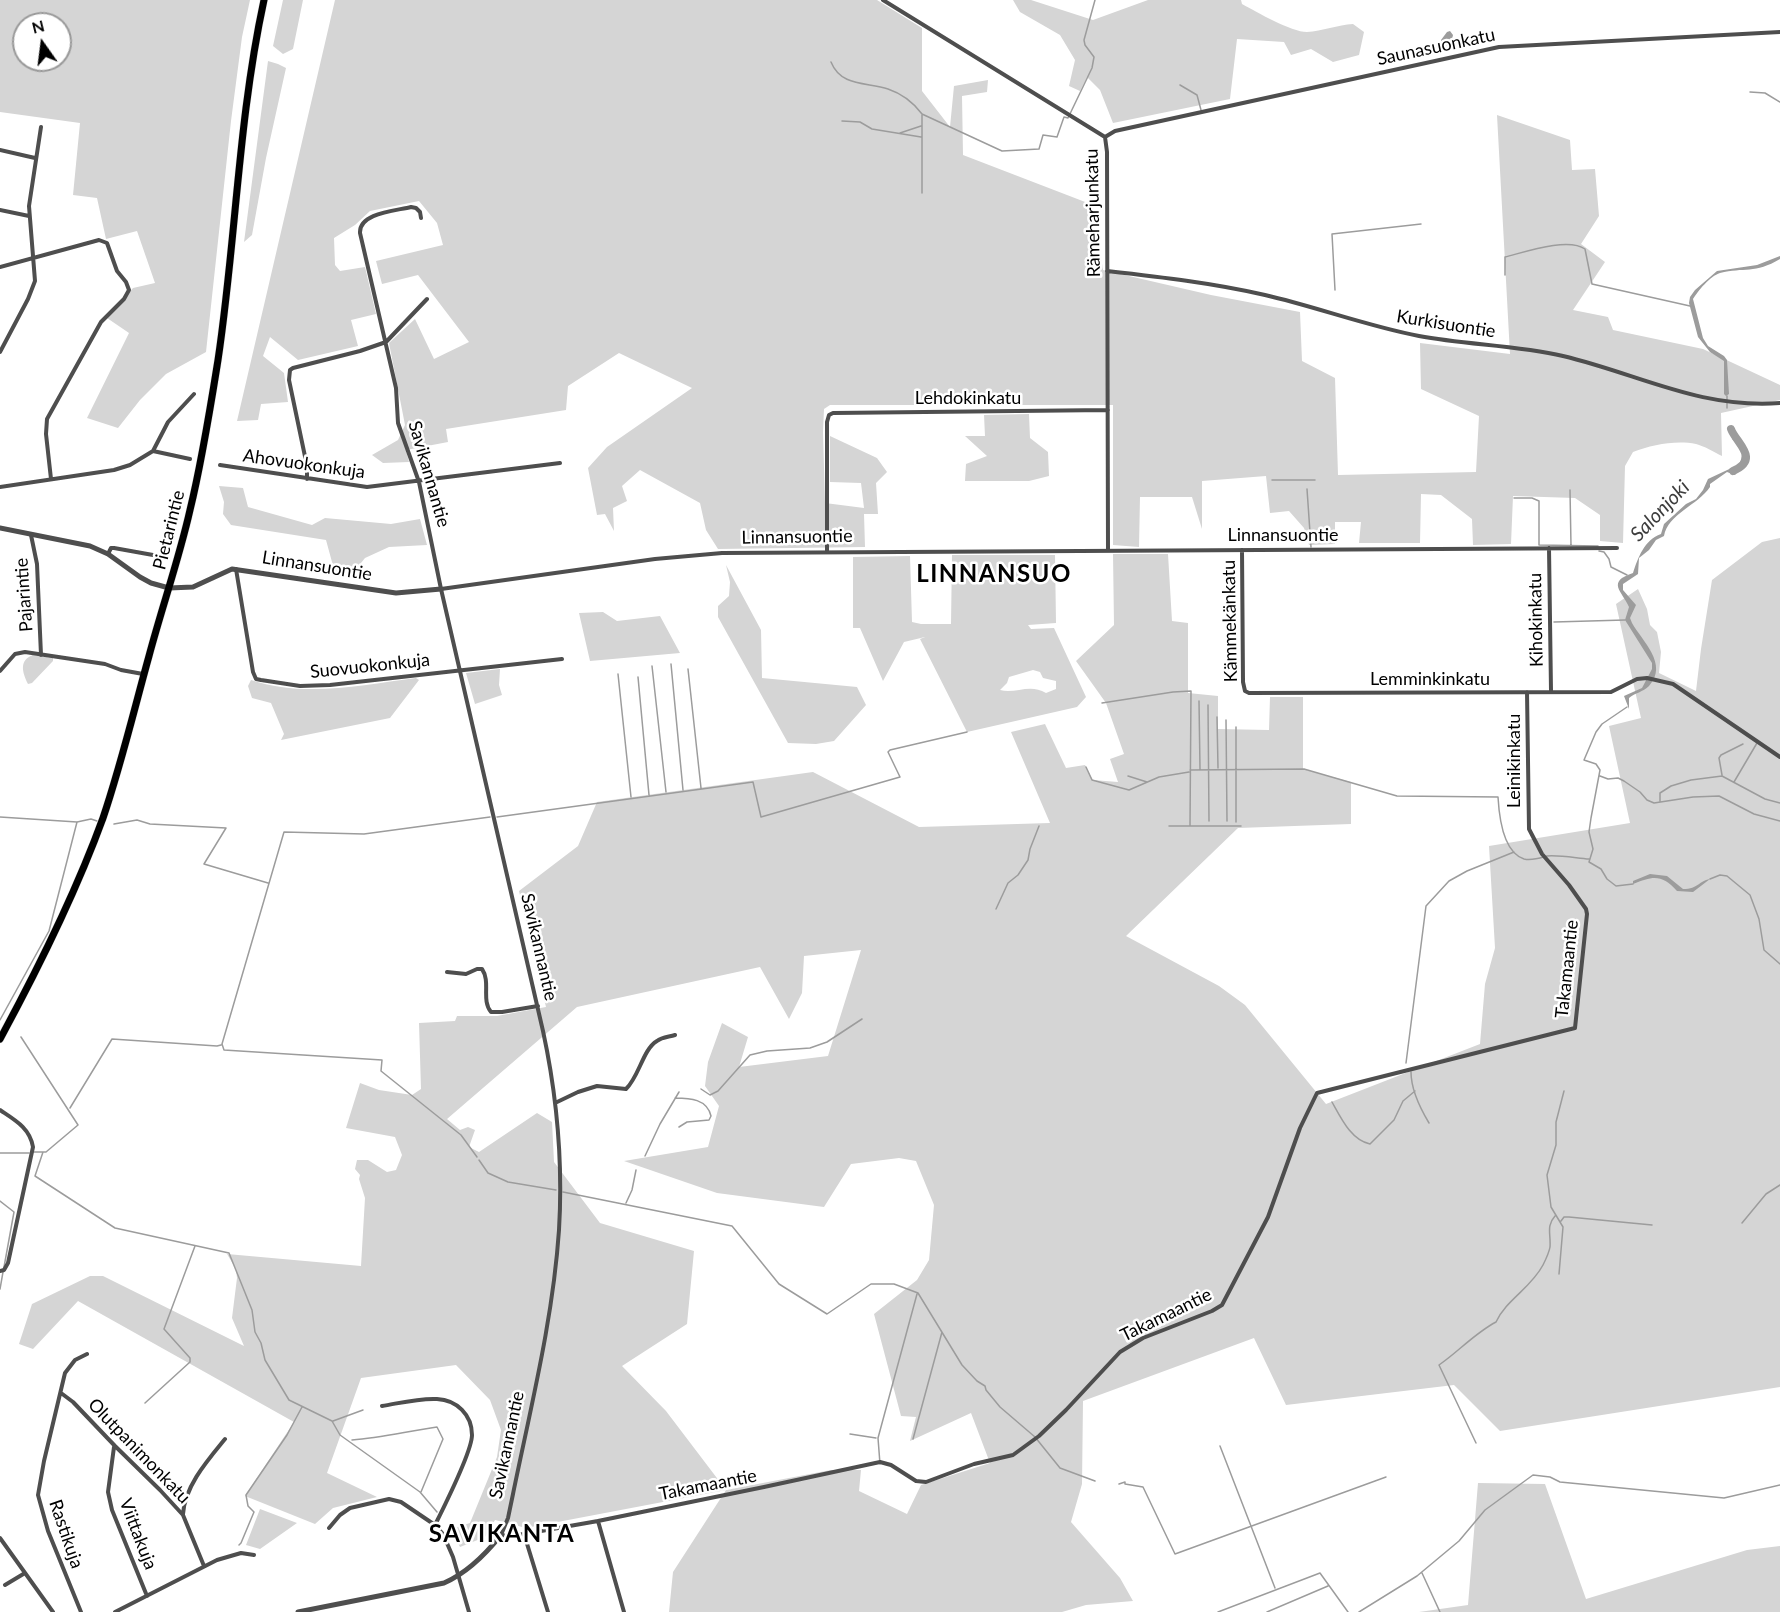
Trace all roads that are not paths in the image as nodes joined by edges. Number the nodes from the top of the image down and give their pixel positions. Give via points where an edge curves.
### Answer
1 (264, 0) edge
2 (883, 0) edge
3 (1780, 32) edge
4 (41, 127) dead end
5 (1105, 137) junction
6 (0, 150) edge
7 (35, 158) junction
8 (0, 210) edge
9 (29, 216) junction
10 (421, 218) dead end
11 (33, 259) junction
12 (0, 267) edge
13 (1107, 271) junction
14 (428, 299) dead end
15 (386, 342) junction
16 (0, 352) edge
17 (194, 394) dead end
18 (1780, 403) edge
19 (1108, 410) junction
20 (153, 452) junction
21 (190, 459) dead end
22 (560, 463) dead end
23 (220, 465) dead end
24 (307, 479) junction
25 (51, 480) junction
26 (419, 482) junction
27 (0, 487) edge
28 (0, 528) edge
29 (31, 534) junction
30 (1549, 548) junction
31 (1617, 548) dead end
32 (1108, 550) junction
33 (1242, 550) junction
34 (827, 552) junction
35 (108, 554) junction
36 (153, 555) dead end
37 (236, 569) junction
38 (169, 588) junction
39 (441, 589) junction
40 (41, 655) junction
41 (562, 659) dead end
42 (460, 670) junction
43 (0, 671) edge
44 (144, 674) junction
45 (1245, 691) joint
46 (1551, 691) junction
47 (1527, 692) junction
48 (1780, 757) edge
49 (1529, 830) joint
50 (447, 972) dead end
51 (538, 1006) junction
52 (675, 1035) dead end
53 (0, 1039) edge
54 (555, 1103) junction
55 (0, 1110) edge
56 (0, 1271) edge
57 (87, 1354) dead end
58 (61, 1393) junction
59 (382, 1406) dead end
60 (225, 1439) dead end
61 (115, 1446) junction
62 (183, 1515) junction
63 (598, 1521) junction
64 (435, 1525) junction
65 (329, 1528) dead end
66 (525, 1534) junction
67 (501, 1535) junction
68 (0, 1538) edge
69 (254, 1555) dead end
70 (204, 1566) junction
71 (26, 1573) junction
72 (459, 1576) junction
73 (4, 1585) dead end
74 (147, 1596) junction
75 (53, 1612) edge
76 (81, 1612) edge
77 (115, 1612) edge
78 (298, 1612) edge
79 (469, 1612) edge
80 (548, 1612) edge
81 (624, 1612) edge

1 - 38 main road, Pietarintie via 247,90 213,387 190,510
2 - 5 street, Rämeharjunkatu
3 - 5 street, Saunasuonkatu via 1499,47 1115,131
4 - 7 street
5 - 13 street, Rämeharjunkatu
6 - 7 street
7 - 9 street
8 - 9 street
9 - 11 street
10 - 15 street, Savikannantie via 420,212 411,207 367,219 359,228
11 - 12 street
11 - 16 street via 35,281
11 - 25 street via 104,240 129,290 101,322 47,419
13 - 18 street, Kurkisuontie via 1264,295 1420,336 1562,356 1692,395 1742,403
13 - 19 street, Rämeharjunkatu
14 - 15 street
15 - 24 street via 290,370
15 - 26 street, Savikannantie via 398,398 398,423
17 - 20 street via 168,422
19 - 32 street, Rämeharjunkatu
19 - 34 street, Lehdokinkatu via 829,415
20 - 21 street
20 - 25 street via 122,468
22 - 26 street, Ahovuokonkuja
23 - 24 street, Ahovuokonkuja
24 - 26 street, Ahovuokonkuja via 367,487
25 - 27 street
26 - 39 street, Savikannantie
28 - 29 street, Linnansuontie
29 - 35 street, Linnansuontie via 81,543
29 - 40 street, Pajarintie via 36,558
30 - 31 street, Linnansuontie
30 - 33 street, Linnansuontie
30 - 46 street, Kihokinkatu
32 - 33 street, Linnansuontie
32 - 34 street, Linnansuontie
33 - 45 street, Kämmekänkatu
34 - 39 street, Linnansuontie via 677,557
35 - 36 street via 114,548
35 - 38 street, Linnansuontie via 151,583
37 - 38 street, Linnansuontie via 193,587
37 - 39 street, Linnansuontie via 396,593
37 - 42 street, Suovuokonkuja via 256,679 309,686
38 - 44 main road, Pietarintie
39 - 42 street, Savikannantie
40 - 43 street, Pajarintie via 15,654
40 - 44 street, Pajarintie
41 - 42 street, Suovuokonkuja
42 - 51 street, Savikannantie
44 - 53 main road, Pietarintie via 117,773 82,871 45,956
45 - 47 street, Lemminkinkatu
46 - 47 street, Lemminkinkatu
46 - 48 street, Lemminkinkatu via 1615,691 1637,679 1655,679 1678,687
47 - 49 street, Leinikinkatu
49 - 63 street, Takamaantie via 1542,854 1586,909 1575,1028 1317,1093 1268,1217 1222,1305 1143,1338 1120,1352 1039,1436 1013,1455 926,1482 880,1461
50 - 51 street via 466,974 482,969 486,976 486,1004 491,1012
51 - 54 street, Savikannantie
52 - 54 street via 654,1042 626,1089 597,1086
54 - 67 street, Savikannantie via 560,1182 554,1280 513,1494
55 - 56 street via 25,1128 33,1147 8,1263
57 - 58 street, Rastikuja via 75,1360 65,1373
58 - 61 street, Olutpanimonkatu
58 - 76 street, Rastikuja via 38,1495 48,1531
59 - 64 street via 437,1399 454,1403 470,1424 472,1437 466,1455
60 - 62 street via 202,1466
61 - 62 street, Olutpanimonkatu
61 - 74 street, Viittakuja via 108,1492
62 - 70 street, Olutpanimonkatu
63 - 66 street, Takamaantie
63 - 81 street
64 - 65 street via 401,1502 389,1499 350,1508
64 - 72 street via 443,1534
66 - 67 street, Takamaantie
66 - 80 street
67 - 72 street, Savikannantie
68 - 71 street
69 - 70 street via 231,1555
70 - 74 street
71 - 73 street
71 - 75 street
72 - 78 street, Savikannantie via 444,1583
72 - 79 street
74 - 77 street

